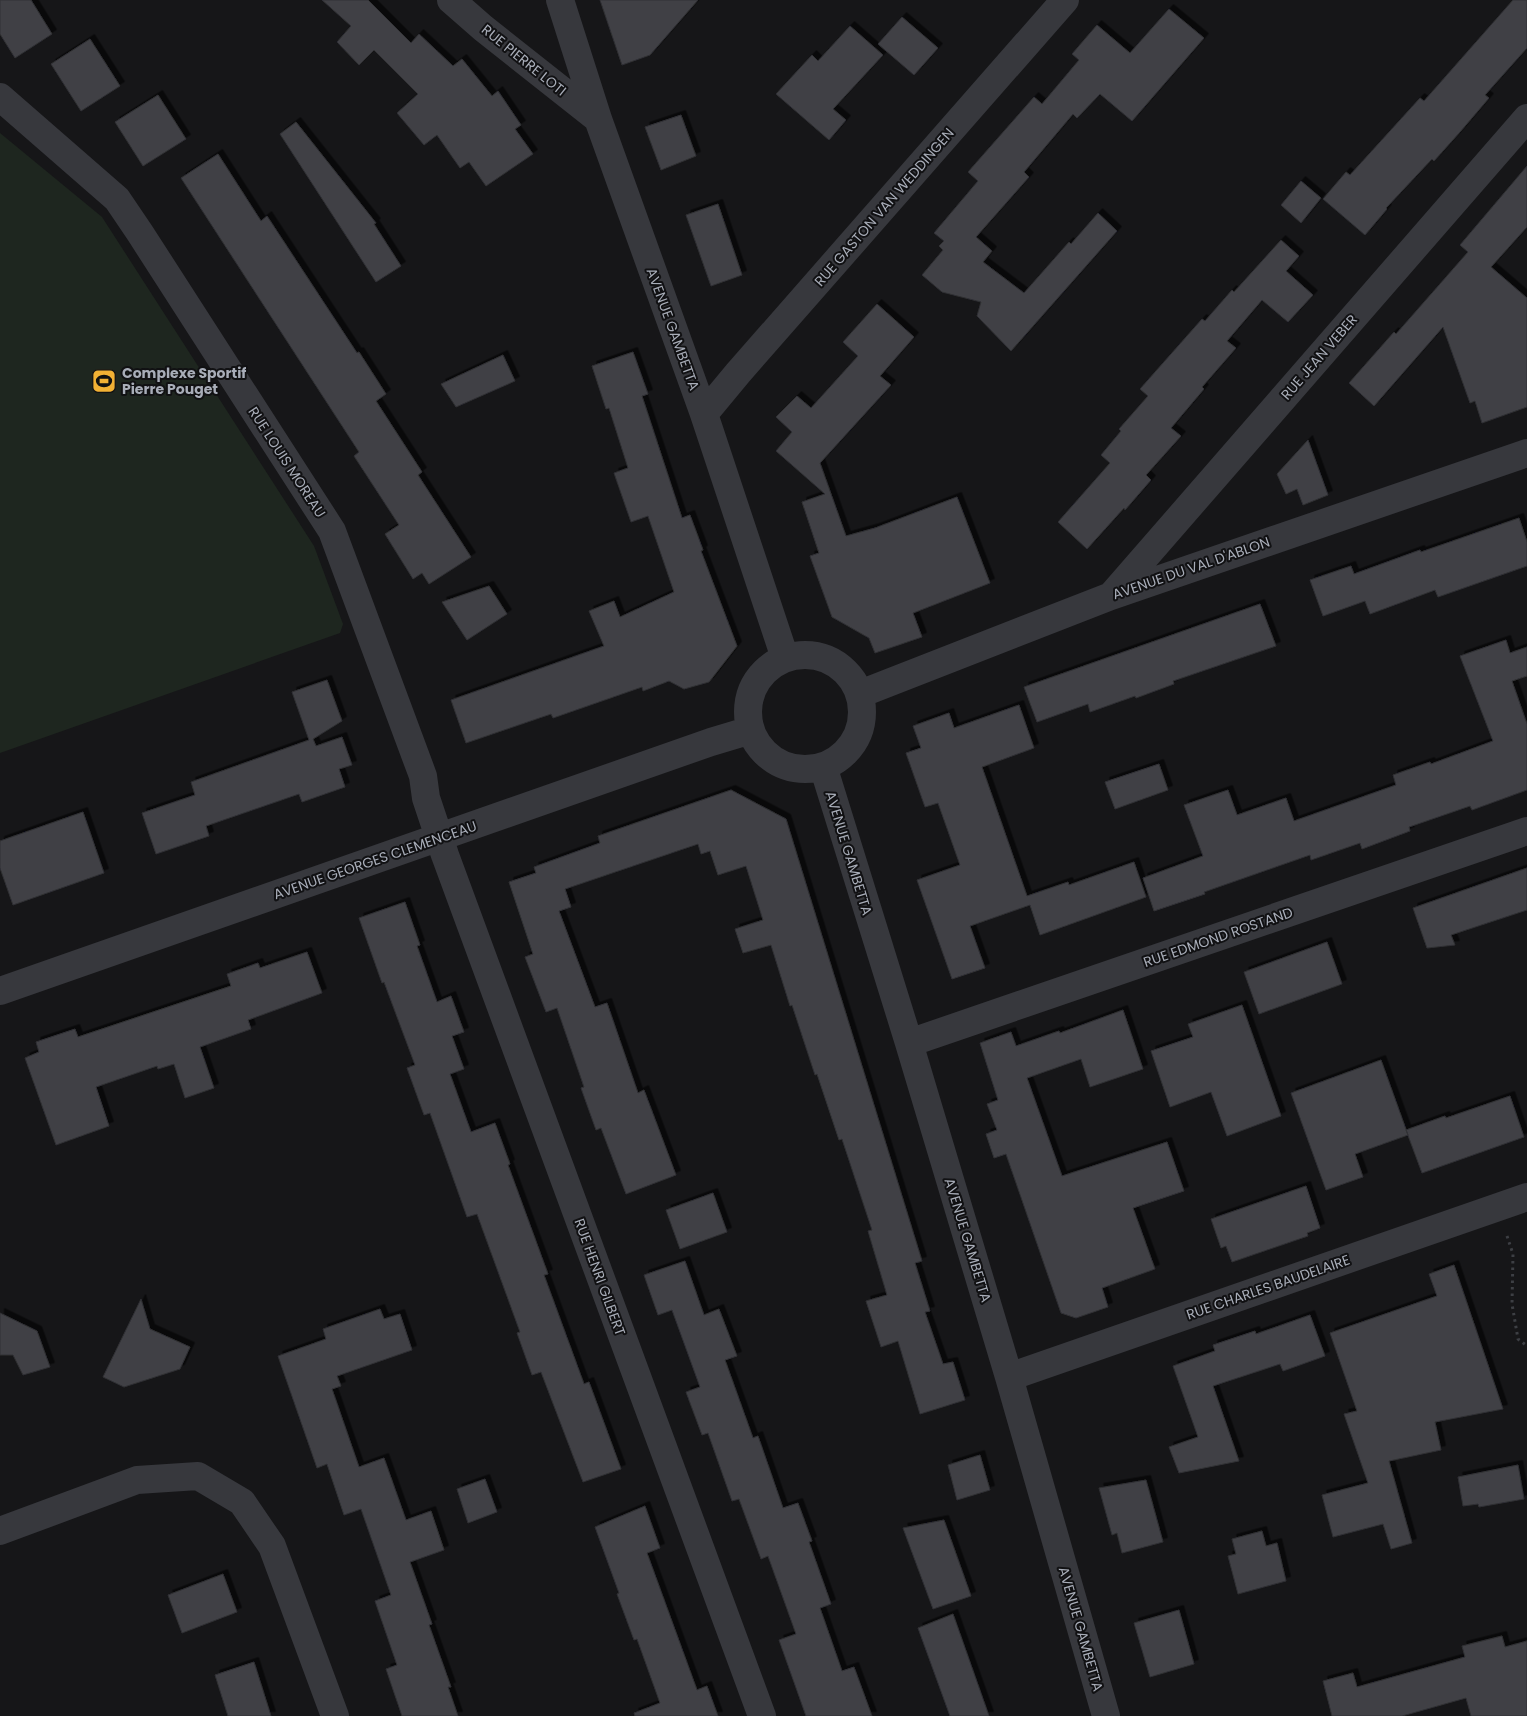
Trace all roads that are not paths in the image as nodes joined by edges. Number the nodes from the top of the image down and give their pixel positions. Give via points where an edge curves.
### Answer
1 (451, 0) edge
2 (560, 0) edge
3 (1065, 0) edge
4 (0, 97) edge
5 (1527, 118) edge
6 (598, 119) junction
7 (704, 414) junction
8 (1527, 453) edge
9 (1111, 596) junction
10 (785, 658) junction
11 (860, 694) junction
12 (751, 730) junction
13 (823, 766) junction
14 (1527, 831) edge
15 (440, 838) junction
16 (0, 992) edge
17 (909, 1043) junction
18 (1527, 1197) edge
19 (1009, 1378) junction
20 (0, 1531) edge
21 (335, 1716) edge
22 (762, 1716) edge
23 (1106, 1716) edge

1 - 6 street, RUE PIERRE LOTI
2 - 6 street, AVENUE GAMBETTA
3 - 7 street, RUE GASTON VAN WEDDINGEN
4 - 15 street, RUE LOUIS MOREAU via 117,199 332,531 423,776 426,798
5 - 9 street, RUE JEAN VEBER
6 - 7 street, AVENUE GAMBETTA
7 - 10 street, AVENUE GAMBETTA
8 - 9 street, AVENUE DU VAL D'ABLON
9 - 11 street, AVENUE DU VAL D'ABLON
10 - 11 street via 804,654 822,656 851,678
10 - 12 street via 770,666 750,695 748,713
11 - 13 street via 863,712 860,730 839,758
12 - 13 street via 759,746 772,758 788,766 805,769
12 - 15 street, AVENUE GEORGES CLEMENCEAU
13 - 17 street, AVENUE GAMBETTA
14 - 17 street, RUE EDMOND ROSTAND
15 - 16 street, AVENUE GEORGES CLEMENCEAU
15 - 22 street, RUE HENRI GILBERT
17 - 19 street, AVENUE GAMBETTA
18 - 19 street, RUE CHARLES BAUDELAIRE
19 - 23 street, AVENUE GAMBETTA
20 - 21 street via 137,1480 198,1476 242,1502 272,1546

